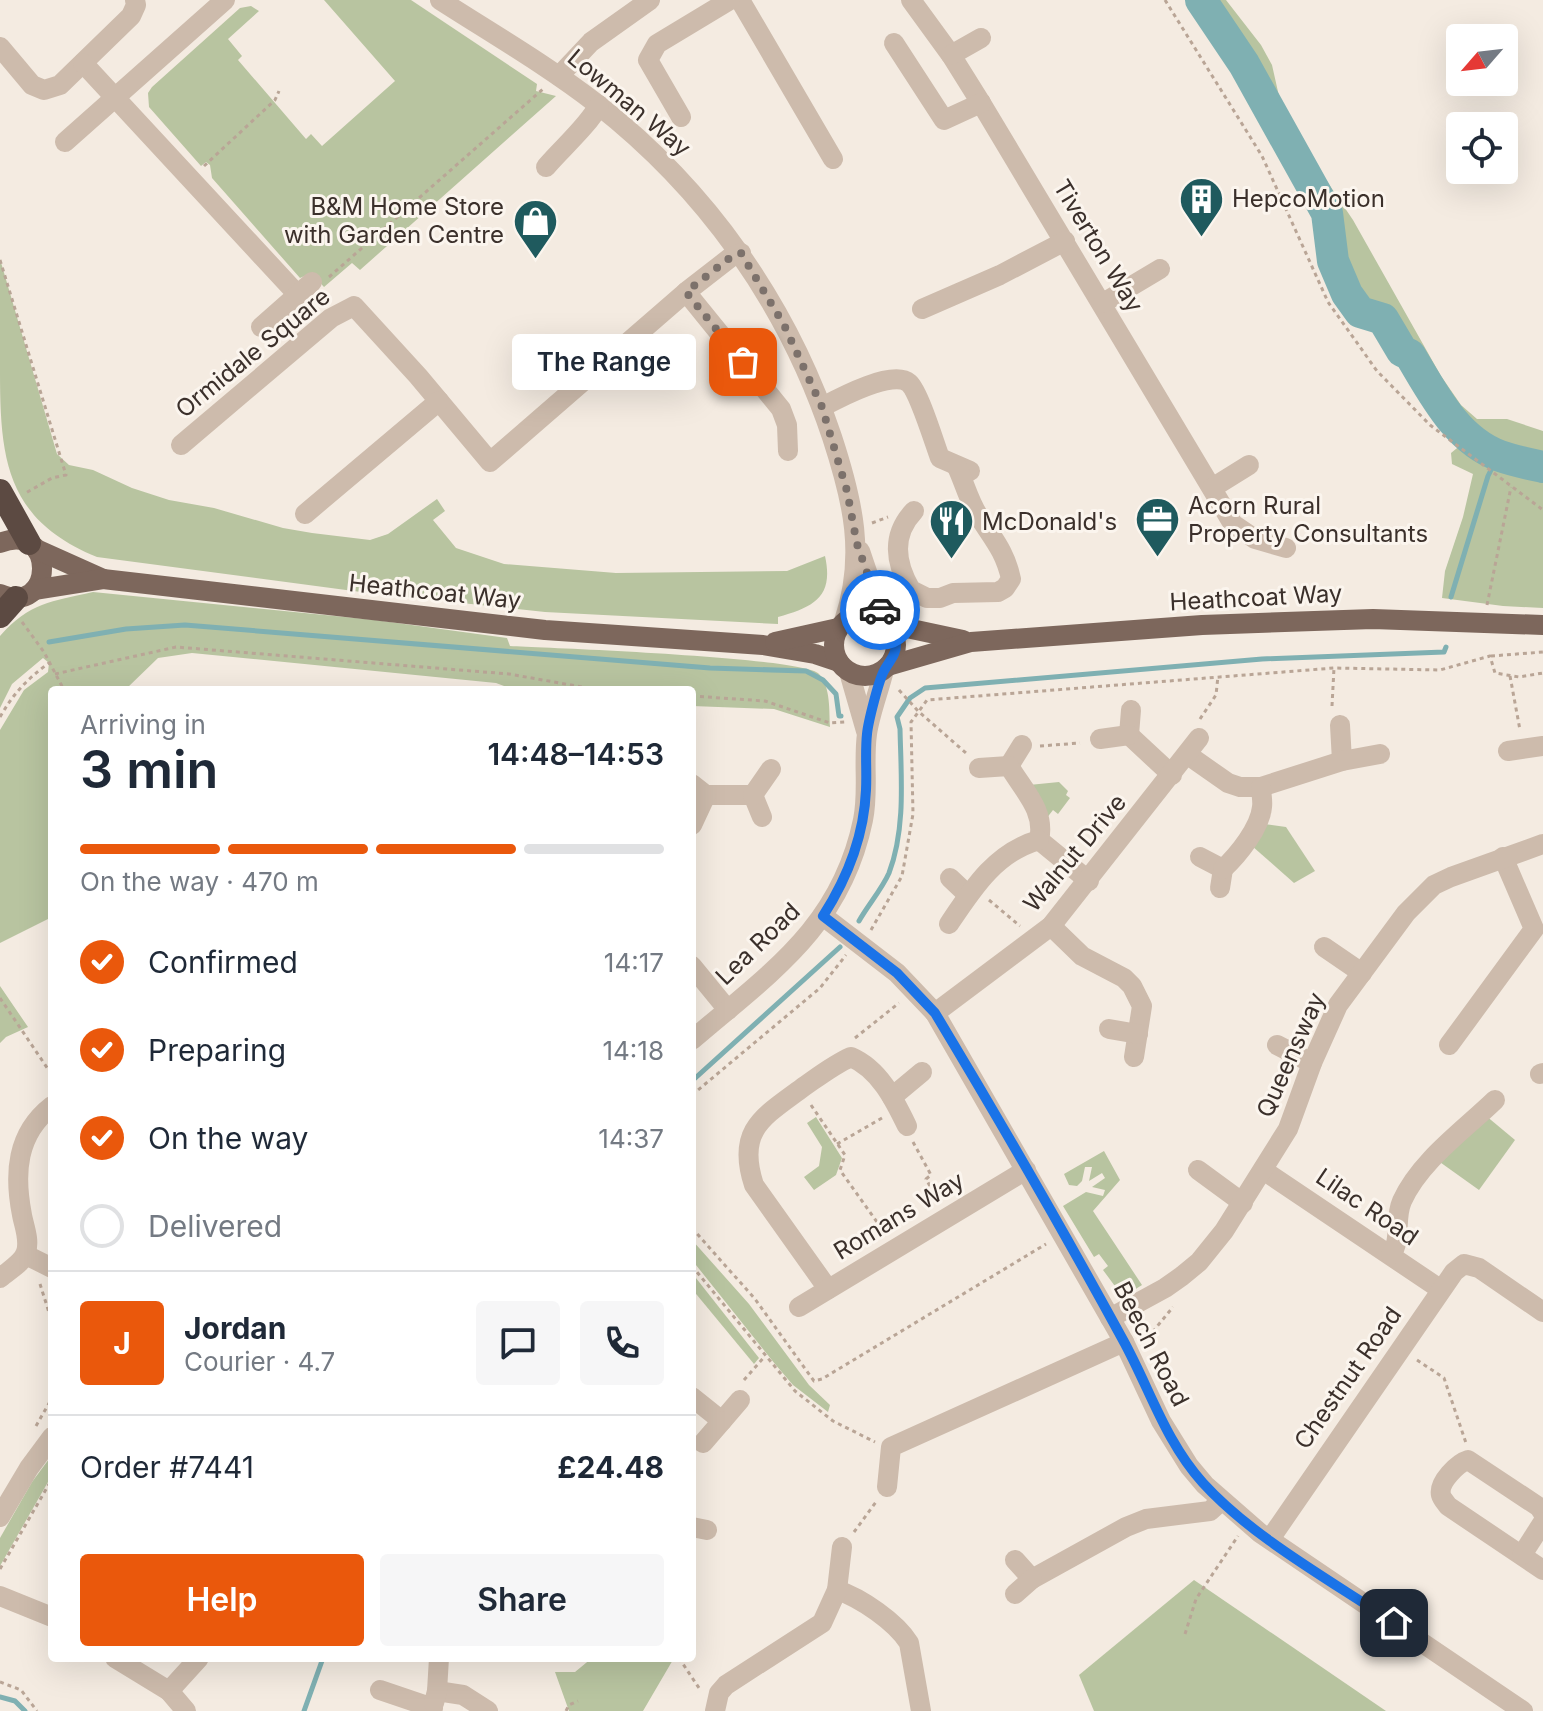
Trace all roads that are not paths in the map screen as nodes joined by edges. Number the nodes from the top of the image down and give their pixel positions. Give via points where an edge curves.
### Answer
1 (135, 0) edge
2 (440, 0) edge
3 (650, 0) edge
4 (730, 0) edge
5 (740, 0) edge
6 (212, 4) edge
7 (922, 4) edge
8 (981, 38) dead end
9 (894, 43) dead end
10 (0, 47) edge
11 (951, 55) junction
12 (83, 63) junction
13 (556, 74) junction
14 (116, 98) junction
15 (981, 103) junction
16 (599, 105) junction
17 (681, 117) dead end
18 (65, 142) dead end
19 (833, 159) dead end
20 (546, 167) dead end
21 (1065, 241) junction
22 (741, 253) junction
23 (1160, 269) dead end
24 (686, 292) junction
25 (1103, 303) junction
26 (922, 309) dead end
27 (261, 327) dead end
28 (439, 401) junction
29 (822, 407) junction
30 (181, 445) dead end
31 (788, 451) dead end
32 (1249, 465) dead end
33 (1212, 488) junction
34 (11, 494) edge
35 (914, 511) dead end
36 (305, 514) dead end
37 (0, 543) edge
38 (857, 544) junction
39 (33, 546) junction
40 (1286, 548) dead end
41 (103, 579) junction
42 (14, 604) edge
43 (886, 622) junction
44 (841, 625) junction
45 (1543, 625) edge
46 (971, 642) junction
47 (763, 645) junction
48 (844, 667) junction
49 (886, 668) junction
50 (1131, 710) dead end
51 (1340, 725) road end
52 (859, 728) junction
53 (1129, 735) junction
54 (1100, 739) road end
55 (1022, 745) road end
56 (1380, 754) dead end
57 (1342, 761) junction
58 (1009, 766) junction
59 (979, 768) road end
60 (771, 769) dead end
61 (1172, 775) junction
62 (1261, 787) junction
63 (699, 790) edge
64 (753, 795) junction
65 (762, 817) dead end
66 (1039, 840) junction
67 (1543, 844) edge
68 (1200, 857) dead end
69 (1503, 857) junction
70 (950, 878) dead end
71 (1089, 881) junction
72 (971, 891) junction
73 (823, 916) junction
74 (949, 924) dead end
75 (1051, 926) junction
76 (1539, 928) edge
77 (1324, 947) dead end
78 (696, 971) edge
79 (1362, 973) junction
80 (728, 1010) junction
81 (935, 1013) junction
82 (1109, 1029) dead end
83 (1138, 1034) junction
84 (696, 1037) edge
85 (1277, 1045) dead end
86 (1449, 1045) dead end
87 (1134, 1057) dead end
88 (1312, 1063) junction
89 (922, 1072) dead end
90 (1495, 1100) dead end
91 (48, 1110) edge
92 (1026, 1170) junction
93 (1198, 1170) dead end
94 (1263, 1170) junction
95 (1243, 1203) junction
96 (1391, 1255) junction
97 (38, 1261) edge
98 (0, 1278) edge
99 (828, 1289) junction
100 (1440, 1289) junction
101 (799, 1307) dead end
102 (1543, 1312) edge
103 (1110, 1318) junction
104 (1129, 1352) junction
105 (696, 1400) edge
106 (740, 1400) road end
107 (722, 1421) junction
108 (48, 1442) edge
109 (703, 1443) dead end
110 (887, 1487) road end
111 (1221, 1501) junction
112 (1543, 1513) edge
113 (0, 1517) edge
114 (1543, 1522) edge
115 (1270, 1539) junction
116 (842, 1547) road end
117 (1522, 1555) junction
118 (1015, 1560) dead end
119 (1543, 1570) edge
120 (1032, 1579) junction
121 (837, 1590) junction
122 (1015, 1594) dead end
123 (0, 1596) edge
124 (48, 1613) edge
125 (122, 1662) edge
126 (195, 1662) edge
127 (439, 1662) edge
128 (380, 1690) dead end
129 (169, 1691) junction
130 (434, 1703) edge
131 (715, 1707) edge
132 (186, 1711) edge
133 (488, 1711) edge
134 (921, 1711) edge
135 (1523, 1711) edge

1 - 12 street via 131,16
2 - 13 street, Lowman Way
3 - 13 street
4 - 17 street via 657,44 648,60
5 - 19 street
6 - 14 street
7 - 11 street, Tiverton Way
8 - 11 street
9 - 15 street via 944,120
10 - 12 street via 32,85 44,90 60,85
11 - 15 street, Tiverton Way
12 - 14 street
13 - 16 street, Lowman Way
14 - 18 street
14 - 27 street via 190,180 305,289
15 - 21 street, Tiverton Way
16 - 20 street via 591,121
16 - 22 street, Lowman Way via 659,157
21 - 25 street, Tiverton Way
21 - 26 street
22 - 24 street, Ormidale Square
22 - 29 street, Lowman Way via 784,325
23 - 25 street
24 - 28 street, Ormidale Square via 490,462
24 - 31 street via 781,409
25 - 33 street, Tiverton Way
28 - 30 street, Ormidale Square via 354,306 331,318
28 - 36 street
29 - 35 street via 870,385 903,379 914,390 1007,561 1011,579 1005,588 940,598 911,590 899,561 900,527
29 - 38 street, Lowman Way
32 - 33 street
33 - 40 street, Tiverton Way via 1233,524 1255,539
34 - 39 highway
37 - 39 main road via 11,539
38 - 43 street, Lowman Way
38 - 44 street, Lowman Way via 852,599
39 - 41 main road, Heathcoat Way
39 - 42 main road via 44,565 40,583
41 - 42 main road, Heathcoat Way
41 - 47 main road, Heathcoat Way via 545,630
43 - 44 main road via 863,613
43 - 46 main road, Heathcoat Way
43 - 49 main road via 896,641
44 - 47 main road, Heathcoat Way
44 - 48 main road via 833,645
45 - 46 main road, Heathcoat Way via 1290,620
46 - 49 main road, Heathcoat Way
47 - 48 main road, Heathcoat Way via 815,654
48 - 49 main road via 867,676
48 - 52 street, Lea Road
49 - 52 street, Lea Road
50 - 53 street
51 - 57 street
52 - 73 street, Lea Road via 864,816 855,857
53 - 54 street
53 - 61 street
55 - 58 street
56 - 57 street
57 - 62 street
58 - 59 street
58 - 66 street via 1037,808
60 - 64 street
61 - 62 street, Walnut Drive via 1194,747 1228,783
61 - 71 street, Walnut Drive
62 - 68 street via 1258,821 1222,879
63 - 64 street
64 - 65 street
66 - 71 street
66 - 72 street via 1007,854
67 - 69 street, Queensway
69 - 76 street
69 - 79 street, Queensway via 1434,885
70 - 72 street
71 - 75 street, Walnut Drive
72 - 74 street
73 - 80 street, Lea Road via 782,964
73 - 81 street, Beech Road
75 - 81 street, Walnut Drive
75 - 83 street via 1082,956 1132,986 1142,1006
76 - 86 street
77 - 79 street
78 - 80 street
79 - 88 street, Queensway via 1338,1005
80 - 84 street, Lea Road
81 - 92 street, Beech Road
82 - 83 street
83 - 87 street
85 - 88 street
88 - 94 street, Queensway via 1288,1129
89 - 99 street via 899,1111 865,1064 851,1057 762,1116 753,1133 748,1150 754,1185
90 - 96 street via 1425,1167 1401,1202 1397,1247
91 - 97 street via 26,1137 17,1170 28,1243
92 - 99 street, Romans Way
92 - 103 street, Beech Road
93 - 95 street
94 - 95 street, Queensway
94 - 96 street, Lilac Road
95 - 103 street, Queensway via 1199,1262
96 - 100 street, Lilac Road
97 - 98 street
99 - 101 street, Romans Way
100 - 102 street, Chestnut Road via 1460,1266 1471,1265
100 - 115 street, Chestnut Road
103 - 104 street, Beech Road
104 - 110 street via 883,1445
104 - 111 street, Beech Road via 1175,1447
105 - 107 street
106 - 107 street
107 - 109 street
108 - 113 street
111 - 115 street, Beech Road
111 - 120 street via 1210,1511 1146,1519 1126,1527
112 - 117 street via 1468,1460 1458,1463 1441,1488 1448,1506
114 - 117 street
115 - 135 street, Beech Road
116 - 121 street
117 - 119 street
118 - 120 street
120 - 122 street
121 - 131 street via 822,1623 726,1685
121 - 134 street via 866,1604 904,1634
123 - 124 street
125 - 129 street
126 - 129 street
127 - 130 street
128 - 130 street
129 - 132 street
130 - 133 street via 463,1695

